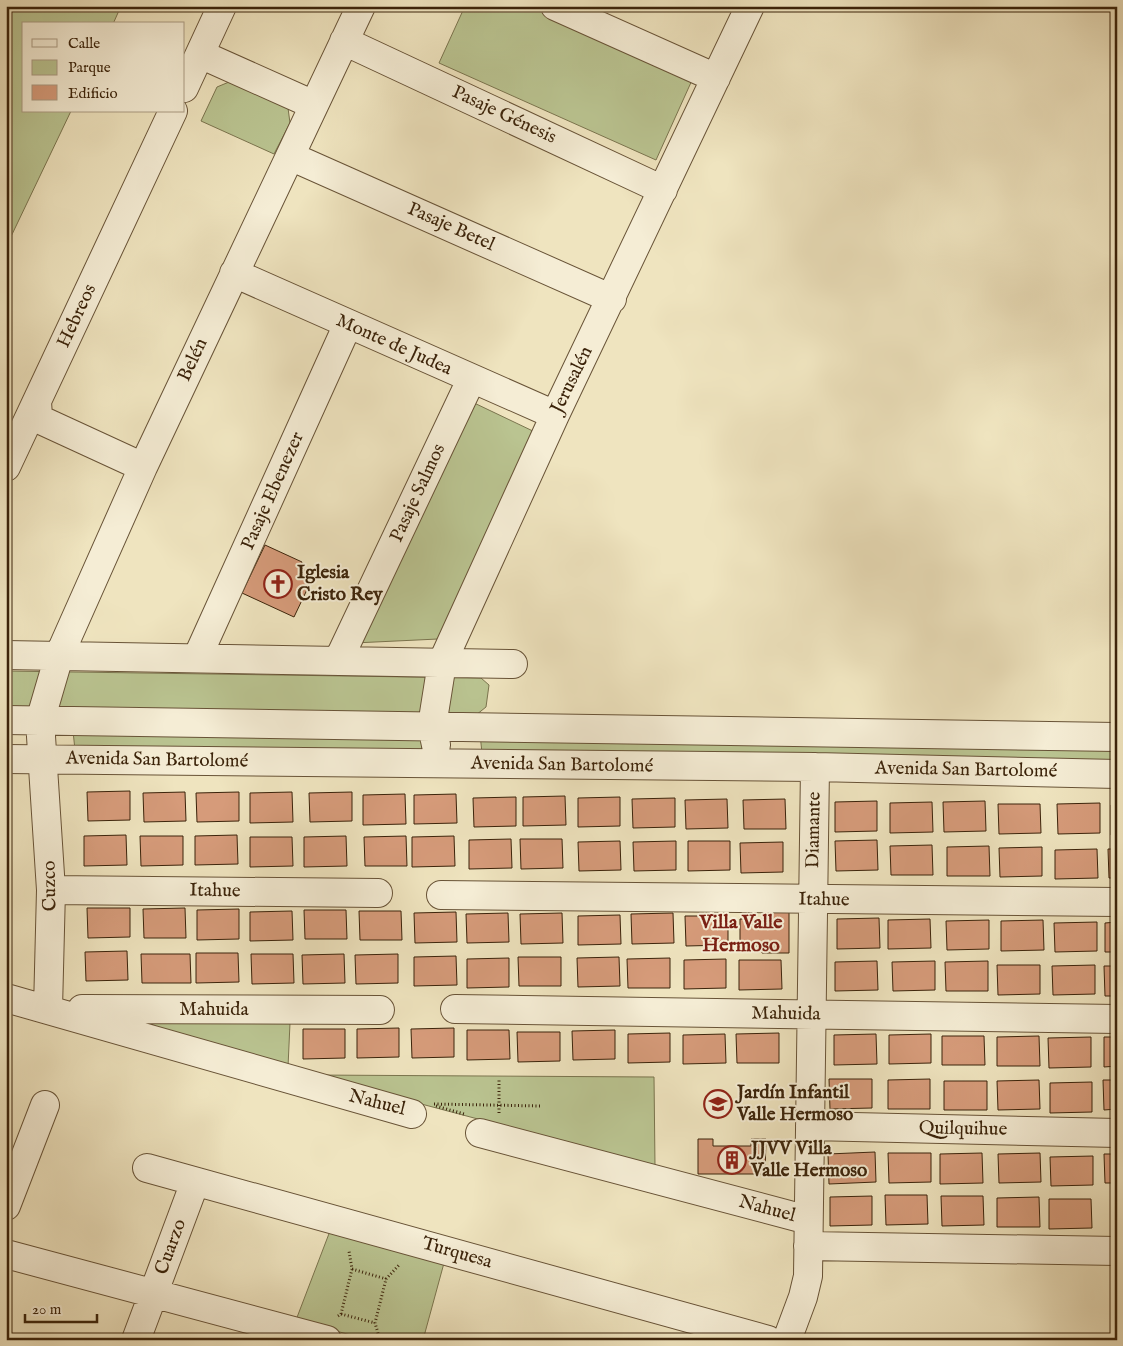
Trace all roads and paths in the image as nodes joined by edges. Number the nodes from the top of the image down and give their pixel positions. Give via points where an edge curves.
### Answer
1 (222, 6) edge
2 (360, 6) edge
3 (556, 6) edge
4 (750, 6) edge
5 (344, 40) junction
6 (200, 54) junction
7 (716, 78) junction
8 (185, 86) edge
9 (314, 105) junction
10 (173, 112) edge
11 (290, 156) junction
12 (663, 190) junction
13 (234, 273) junction
14 (612, 299) junction
15 (348, 324) junction
16 (472, 380) junction
17 (37, 402) junction
18 (555, 415) junction
19 (6, 467) edge
20 (143, 467) junction
21 (6, 655) edge
22 (59, 656) junction
23 (198, 658) junction
24 (338, 661) junction
25 (442, 663) junction
26 (513, 664) dead end
27 (6, 720) edge
28 (40, 720) junction
29 (432, 726) junction
30 (1117, 737) edge
31 (6, 759) edge
32 (43, 759) junction
33 (440, 763) junction
34 (815, 767) junction
35 (1117, 774) edge
36 (51, 890) junction
37 (378, 893) dead end
38 (441, 895) dead end
39 (813, 900) junction
40 (1117, 902) edge
41 (6, 998) edge
42 (48, 1009) junction
43 (455, 1009) dead end
44 (380, 1010) dead end
45 (811, 1014) junction
46 (1117, 1019) edge
47 (499, 1078) dead end
48 (46, 1105) dead end
49 (499, 1105) junction
50 (541, 1106) dead end
51 (418, 1109) junction
52 (810, 1126) junction
53 (1117, 1133) edge
54 (489, 1136) junction
55 (146, 1168) dead end
56 (195, 1182) junction
57 (6, 1206) edge
58 (346, 1223) junction
59 (808, 1233) junction
60 (418, 1243) junction
61 (1117, 1251) edge
62 (6, 1254) edge
63 (352, 1269) junction
64 (386, 1280) junction
65 (154, 1294) junction
66 (341, 1314) junction
67 (375, 1323) junction
68 (320, 1338) edge
69 (136, 1340) edge
70 (380, 1340) edge
71 (768, 1340) edge
72 (787, 1340) edge

1 - 6 street
2 - 5 street, Belén
3 - 7 street
4 - 7 street, Jerusalén
5 - 9 street, Belén
5 - 12 street, Pasaje Génesis
6 - 8 street
6 - 9 street
7 - 12 street, Jerusalén
9 - 11 street, Belén
10 - 17 street, Hebreos
11 - 13 street, Belén
11 - 14 street, Pasaje Betel
12 - 14 street, Jerusalén
13 - 15 street, Monte de Judea
13 - 20 street, Belén
14 - 18 street, Jerusalén
15 - 16 street, Monte de Judea
15 - 23 street, Pasaje Ebenezer
16 - 18 street, Monte de Judea
16 - 24 street, Pasaje Salmos
17 - 19 street, Hebreos
17 - 20 street via 38,416 43,420
18 - 25 street, Jerusalén
20 - 22 street, Belén
21 - 22 street
22 - 23 street
22 - 28 street, Belén
23 - 24 street
24 - 25 street
25 - 26 street
25 - 29 street, Jerusalén
27 - 28 street
28 - 29 street
28 - 32 street, Cuzco
29 - 30 street
29 - 33 street, Jerusalén
31 - 32 street, Avenida San Bartolomé
32 - 33 street, Avenida San Bartolomé
32 - 36 street, Cuzco
33 - 34 street, Avenida San Bartolomé
34 - 35 street, Avenida San Bartolomé
34 - 39 street, Diamante
36 - 37 street, Itahue
36 - 42 street, Cuzco
38 - 39 street, Itahue
39 - 40 street, Itahue
39 - 45 street, Diamante
41 - 42 street
42 - 44 street, Mahuida
42 - 51 street, Nahuel
43 - 45 street, Mahuida
45 - 46 street, Mahuida
45 - 52 street, Diamante
47 - 49 path
48 - 57 street
49 - 50 path
49 - 51 path
49 - 54 path
51 - 54 path, Nahuel via 478,1117
52 - 53 street, Quilquihue
52 - 59 street, Diamante
54 - 59 street, Nahuel
55 - 56 street, Turquesa
56 - 58 street, Turquesa
56 - 65 street, Cuarzo
58 - 60 street, Turquesa
58 - 63 path
59 - 61 street, Nahuel
59 - 72 street, Diamante via 806,1286
60 - 64 path
60 - 71 street, Turquesa
62 - 65 street
63 - 64 path
63 - 66 path
64 - 67 path
65 - 68 street
65 - 69 street, Cuarzo
66 - 67 path
66 - 68 path
67 - 70 path

